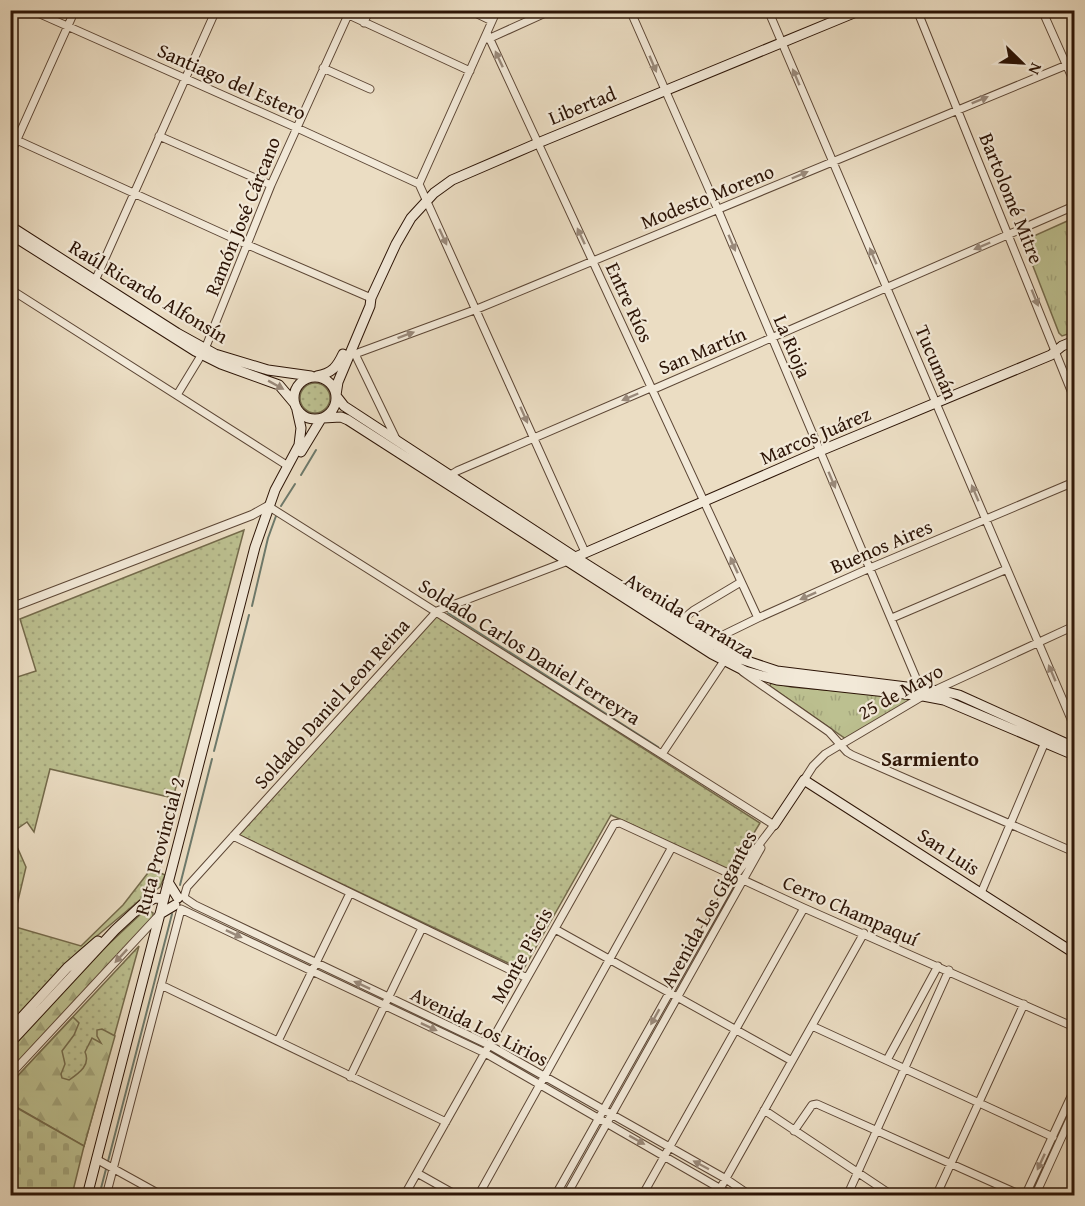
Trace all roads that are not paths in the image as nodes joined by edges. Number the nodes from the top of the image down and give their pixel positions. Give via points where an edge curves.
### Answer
1 (31, 10) edge
2 (75, 10) edge
3 (216, 10) edge
4 (338, 10) edge
5 (369, 10) edge
6 (469, 10) edge
7 (497, 10) edge
8 (552, 10) edge
9 (630, 10) edge
10 (768, 10) edge
11 (861, 10) edge
12 (917, 10) edge
13 (1042, 10) edge
14 (348, 15) junction
15 (492, 21) junction
16 (364, 23) junction
17 (68, 27) junction
18 (487, 37) junction
19 (782, 43) junction
20 (1074, 62) edge
21 (1067, 65) junction
22 (323, 68) junction
23 (470, 71) junction
24 (185, 79) junction
25 (1074, 82) edge
26 (370, 89) dead end
27 (665, 91) junction
28 (957, 109) junction
29 (297, 128) junction
30 (159, 136) junction
31 (14, 139) edge
32 (538, 143) junction
33 (10, 155) edge
34 (832, 162) junction
35 (419, 184) junction
36 (271, 185) junction
37 (134, 192) junction
38 (426, 201) junction
39 (1074, 206) edge
40 (718, 210) junction
41 (10, 226) edge
42 (10, 234) edge
43 (1009, 235) junction
44 (248, 245) junction
45 (592, 261) junction
46 (93, 284) junction
47 (886, 287) junction
48 (10, 289) edge
49 (371, 298) junction
50 (477, 309) junction
51 (771, 338) junction
52 (1074, 341) edge
53 (1056, 351) junction
54 (204, 352) junction
55 (353, 352) junction
56 (313, 376) junction
57 (651, 389) junction
58 (177, 395) junction
59 (336, 396) junction
60 (1074, 398) edge
61 (937, 404) junction
62 (296, 407) junction
63 (322, 418) junction
64 (534, 439) junction
65 (397, 441) junction
66 (820, 451) junction
67 (288, 466) junction
68 (446, 478) junction
69 (1074, 482) edge
70 (704, 502) junction
71 (268, 506) junction
72 (986, 520) junction
73 (585, 552) junction
74 (571, 559) junction
75 (870, 568) junction
76 (1007, 569) junction
77 (741, 582) junction
78 (10, 608) edge
79 (437, 611) junction
80 (758, 618) junction
81 (892, 618) junction
82 (678, 623) junction
83 (1074, 626) edge
84 (1038, 642) junction
85 (712, 649) junction
86 (727, 662) junction
87 (935, 689) junction
88 (922, 692) junction
89 (1074, 726) edge
90 (1045, 742) junction
91 (841, 745) junction
92 (1074, 747) edge
93 (662, 754) junction
94 (1074, 755) edge
95 (804, 780) junction
96 (614, 824) joint
97 (1010, 824) junction
98 (774, 825) junction
99 (233, 836) junction
100 (672, 847) junction
101 (1074, 852) edge
102 (735, 876) junction
103 (743, 880) junction
104 (168, 882) junction
105 (350, 893) junction
106 (981, 893) junction
107 (164, 899) junction
108 (181, 902) junction
109 (804, 908) junction
110 (160, 914) junction
111 (422, 928) junction
112 (555, 928) junction
113 (116, 930) junction
114 (864, 933) junction
115 (1074, 950) edge
116 (610, 959) junction
117 (316, 963) junction
118 (938, 966) junction
119 (949, 970) junction
120 (312, 971) junction
121 (527, 978) junction
122 (161, 985) junction
123 (669, 992) junction
124 (389, 997) junction
125 (677, 997) junction
126 (1024, 1004) junction
127 (385, 1006) junction
128 (812, 1026) junction
129 (1074, 1027) edge
130 (10, 1029) edge
131 (735, 1030) junction
132 (278, 1041) junction
133 (10, 1043) edge
134 (489, 1046) junction
135 (485, 1053) junction
136 (887, 1060) junction
137 (792, 1061) junction
138 (905, 1068) junction
139 (10, 1075) edge
140 (350, 1077) junction
141 (544, 1077) junction
142 (539, 1085) junction
143 (1074, 1090) edge
144 (978, 1102) junction
145 (603, 1110) junction
146 (764, 1110) junction
147 (1074, 1110) edge
148 (611, 1115) junction
149 (598, 1119) junction
150 (446, 1122) junction
151 (606, 1123) junction
152 (794, 1131) junction
153 (876, 1131) junction
154 (1053, 1137) junction
155 (669, 1148) junction
156 (664, 1156) junction
157 (96, 1159) junction
158 (950, 1164) junction
159 (112, 1168) junction
160 (858, 1172) junction
161 (417, 1173) junction
162 (726, 1179) junction
163 (721, 1187) junction
164 (87, 1196) edge
165 (106, 1196) edge
166 (163, 1196) edge
167 (404, 1196) edge
168 (458, 1196) edge
169 (478, 1196) edge
170 (555, 1196) edge
171 (566, 1196) edge
172 (642, 1196) edge
173 (716, 1196) edge
174 (733, 1196) edge
175 (751, 1196) edge
176 (847, 1196) edge
177 (893, 1196) edge
178 (936, 1196) edge
179 (1024, 1196) edge
180 (1035, 1196) edge

1 - 17 street, Santiago del Estero
2 - 17 street
3 - 24 street
4 - 14 street
5 - 16 street
6 - 15 street
7 - 15 street
8 - 18 street
9 -> 27 street, La Rioja
10 - 19 street, Tucumán
11 - 19 main road, Libertad
12 - 28 street, Bartolomé Mitre
13 - 21 street
14 - 16 street
14 - 22 street, Ramón José Cárcano
15 - 18 street
16 - 23 street
17 - 24 street, Santiago del Estero
17 - 31 street
18 - 23 street
32 -> 18 street, Entre Ríos
19 - 27 main road, Libertad
34 -> 19 street, Tucumán
20 - 21 street, Modesto Moreno
21 - 25 street
28 -> 21 street, Modesto Moreno
22 - 26 street
22 - 29 street, Ramón José Cárcano
23 - 35 street
24 - 29 street, Santiago del Estero
24 - 30 street
27 - 32 main road, Libertad
27 - 40 street, La Rioja
28 - 34 street, Modesto Moreno
28 - 43 street, Bartolomé Mitre
29 - 35 street, Santiago del Estero
29 - 36 street, Ramón José Cárcano
30 - 36 street
30 - 37 street
31 - 33 street
31 - 37 street
32 - 38 main road, Libertad via 452,180
45 -> 32 street, Entre Ríos
40 -> 34 street, Modesto Moreno
47 -> 34 street, Tucumán
35 - 38 street
36 - 44 street, Ramón José Cárcano
37 - 44 street
37 - 46 street
38 - 49 main road, Libertad via 405,226
38 -> 50 street
39 - 43 street, San Martín
40 - 45 street, Modesto Moreno
40 -> 51 street, La Rioja
41 - 46 main road, Raúl Ricardo Alfonsín
42 - 46 main road, Raúl Ricardo Alfonsín
43 -> 47 street, San Martín
43 -> 53 street, Bartolomé Mitre
44 - 49 street
44 - 54 street, Ramón José Cárcano
45 - 50 street, Modesto Moreno
45 - 57 street, Entre Ríos
46 - 54 main road, Raúl Ricardo Alfonsín
47 - 51 street, San Martín
47 - 61 street, Tucumán
48 - 58 street
49 - 55 main road, Libertad
49 - 56 main road, Libertad via 339,364 329,374
55 -> 50 street, Modesto Moreno
50 -> 64 street
51 - 57 street, San Martín
51 - 66 street, La Rioja
52 - 53 main road, Marcos Juárez
53 - 60 street, Bartolomé Mitre
53 - 61 main road, Marcos Juárez
54 - 56 main road, Raúl Ricardo Alfonsín via 275,371
54 - 58 street, Ramón José Cárcano
54 -> 62 main road, Raúl Ricardo Alfonsín via 279,385
55 - 59 main road, Libertad via 338,382
55 - 65 street
56 - 59 main road via 329,382
56 - 62 main road via 297,388
57 -> 64 street, San Martín
57 - 70 street, Entre Ríos
58 - 67 street
59 - 63 main road via 334,409
59 - 65 main road, Avenida Carranza via 344,406
61 - 66 main road, Marcos Juárez
72 -> 61 street, Tucumán
62 - 63 main road via 306,418
62 - 67 main road via 301,428 299,445
63 - 68 main road, Avenida Carranza via 348,420
63 - 71 main road
64 - 68 street, San Martín
64 - 73 street
65 - 68 main road, Avenida Carranza
66 - 70 main road, Marcos Juárez
66 -> 75 street, La Rioja
67 - 71 main road
68 - 74 main road, Avenida Carranza
69 - 72 street, Buenos Aires
70 - 73 main road, Marcos Juárez
77 -> 70 street, Entre Ríos
71 - 78 street
71 - 79 street, Soldado Carlos Daniel Ferreyra
71 - 104 main road, Ruta Provincial 2
72 - 75 street, Buenos Aires
72 - 76 street, Tucumán
73 - 74 main road, Marcos Juárez
74 - 79 street, Soldado Daniel Leon Reina
74 - 82 main road, Avenida Carranza
74 - 85 main road, Avenida Carranza
75 -> 80 street, Buenos Aires
75 - 81 street, La Rioja
76 - 81 street
76 - 84 street, Tucumán
77 - 80 street, Entre Ríos
77 - 82 street
79 - 93 street, Soldado Carlos Daniel Ferreyra
79 - 99 street, Soldado Daniel Leon Reina
80 - 85 street, Buenos Aires via 717,638
81 - 88 street, La Rioja
82 - 85 main road, Avenida Carranza
83 - 84 street, 25 de Mayo
84 - 87 street, 25 de Mayo
89 -> 84 street, Tucumán
85 - 86 main road, Avenida Carranza
85 - 88 main road, Avenida Carranza via 777,671
86 - 88 main road, Avenida Carranza via 777,680
86 - 91 street via 829,732
86 - 93 street
87 - 88 main road, Avenida Carranza
87 - 92 main road, Avenida Carranza via 959,695
88 - 90 main road, Avenida Carranza
88 - 91 street, 25 de Mayo
90 - 94 main road, Avenida Carranza
90 - 97 street
91 - 95 street, 25 de Mayo via 818,760
91 - 97 street via 852,755
93 - 98 street, Soldado Carlos Daniel Ferreyra
95 - 98 main road, 25 de Mayo
95 - 106 main road, San Luis
96 - 100 street, Cerro Champaquí
96 - 112 street, Monte Piscis
97 - 101 street
97 - 106 street
98 - 102 street, Avenida Los Gigantes
98 - 103 street, Avenida Los Gigantes
99 - 105 street
99 - 108 street, Soldado Daniel Leon Reina via 187,887
100 - 102 street, Cerro Champaquí
100 - 116 street
102 - 103 street, Cerro Champaquí
102 - 123 street, Avenida Los Gigantes
103 - 109 street, Cerro Champaquí
103 - 125 street, Avenida Los Gigantes
104 - 107 main road, Ruta Provincial 2
104 - 108 main road
105 - 111 street
105 - 117 street
106 - 115 main road, San Luis
107 - 110 main road, Ruta Provincial 2
107 - 113 main road via 155,898 143,904
108 - 110 main road
108 - 117 street, Avenida Los Lirios
108 -> 120 street, Avenida Los Lirios
108 - 122 street, Soldado Daniel Leon Reina
109 - 114 street, Cerro Champaquí
109 - 131 street
110 -> 139 street
110 - 157 main road, Ruta Provincial 2
111 - 121 street
111 - 124 street
112 - 116 street
112 - 121 street, Monte Piscis
113 - 130 main road via 67,968
113 - 133 main road
114 - 118 street, Cerro Champaquí
114 - 128 street
116 - 123 street
116 - 141 street
117 - 120 street
124 -> 117 street, Avenida Los Lirios
118 - 119 street, Cerro Champaquí
118 - 136 street
119 - 126 street, Cerro Champaquí
119 - 138 street
120 - 127 street, Avenida Los Lirios
120 - 132 street
121 - 134 street, Monte Piscis
122 - 132 street
122 - 159 street, Soldado Daniel Leon Reina
123 - 125 street
123 -> 145 street, Avenida Los Gigantes
124 - 127 street
124 - 134 street, Avenida Los Lirios
125 - 131 street
125 - 148 street, Avenida Los Gigantes
126 - 129 street, Cerro Champaquí
126 - 144 street
127 -> 135 street, Avenida Los Lirios
127 - 140 street
128 - 136 street
128 - 137 street
131 - 137 street
131 - 155 street
132 - 140 street
134 - 135 street, Monte Piscis
134 - 141 street, Avenida Los Lirios
135 - 142 street, Avenida Los Lirios
135 - 150 street, Monte Piscis
136 - 138 street
137 - 146 street
138 - 144 street
138 - 153 street
140 - 150 street
141 - 142 street
141 - 145 street, Avenida Los Lirios
142 - 149 street, Avenida Los Lirios
142 - 169 street
143 - 154 street
144 - 154 street
144 - 158 street
145 - 148 street, Avenida Los Lirios
145 - 149 street, Avenida Los Gigantes
146 - 152 street
146 - 162 street
147 - 180 street
148 - 151 street, Avenida Los Gigantes
148 - 155 street, Avenida Los Lirios
149 - 151 street, Avenida Los Lirios
149 - 170 street, Avenida Los Gigantes
150 - 161 street, Monte Piscis
151 -> 156 street, Avenida Los Lirios
151 - 171 street, Avenida Los Gigantes
152 - 153 street via 812,1105 817,1104
152 - 160 street
153 - 158 street
153 - 160 street
154 -> 179 street
155 - 156 street
162 -> 155 street, Avenida Los Lirios
156 - 163 street, Avenida Los Lirios
156 - 172 street
157 - 159 street
157 - 164 main road, Ruta Provincial 2
158 - 178 street
158 - 179 street
159 - 165 street, Soldado Daniel Leon Reina
159 - 166 street
160 - 176 street
160 - 177 street
161 - 167 street, Monte Piscis
161 - 168 street
162 - 163 street
162 - 175 street, Avenida Los Lirios
163 - 173 street
163 - 174 street, Avenida Los Lirios

